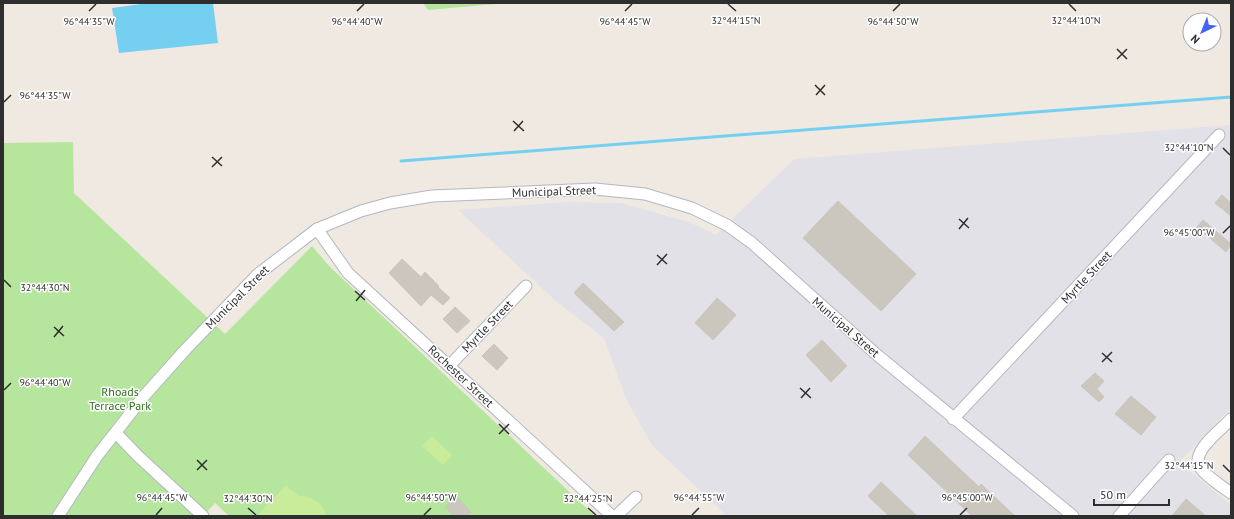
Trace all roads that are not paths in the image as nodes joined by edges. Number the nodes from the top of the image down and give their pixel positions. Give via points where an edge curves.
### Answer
1 (1219, 135) dead end
2 (317, 229) junction
3 (526, 286) dead end
4 (449, 366) junction
5 (953, 418) junction
6 (1231, 419) edge
7 (116, 433) junction
8 (1169, 460) dead end
9 (1231, 493) edge
10 (636, 497) dead end
11 (58, 516) edge
12 (203, 516) edge
13 (612, 516) edge
14 (616, 516) edge
15 (1073, 516) edge
16 (1119, 516) edge

1 - 5 street, Myrtle Street
2 - 4 street, Rochester Street via 348,272
2 - 5 street, Municipal Street via 361,211 432,196 595,189 645,194 692,208 727,225 752,243 876,354
2 - 7 street, Municipal Street via 257,275 180,355
3 - 4 street, Myrtle Street
4 - 13 street, Rochester Street
5 - 15 street, Municipal Street
6 - 9 street via 1199,452 1197,460 1200,468
7 - 11 street, Municipal Street via 97,456
7 - 12 street
8 - 16 street
10 - 14 street

